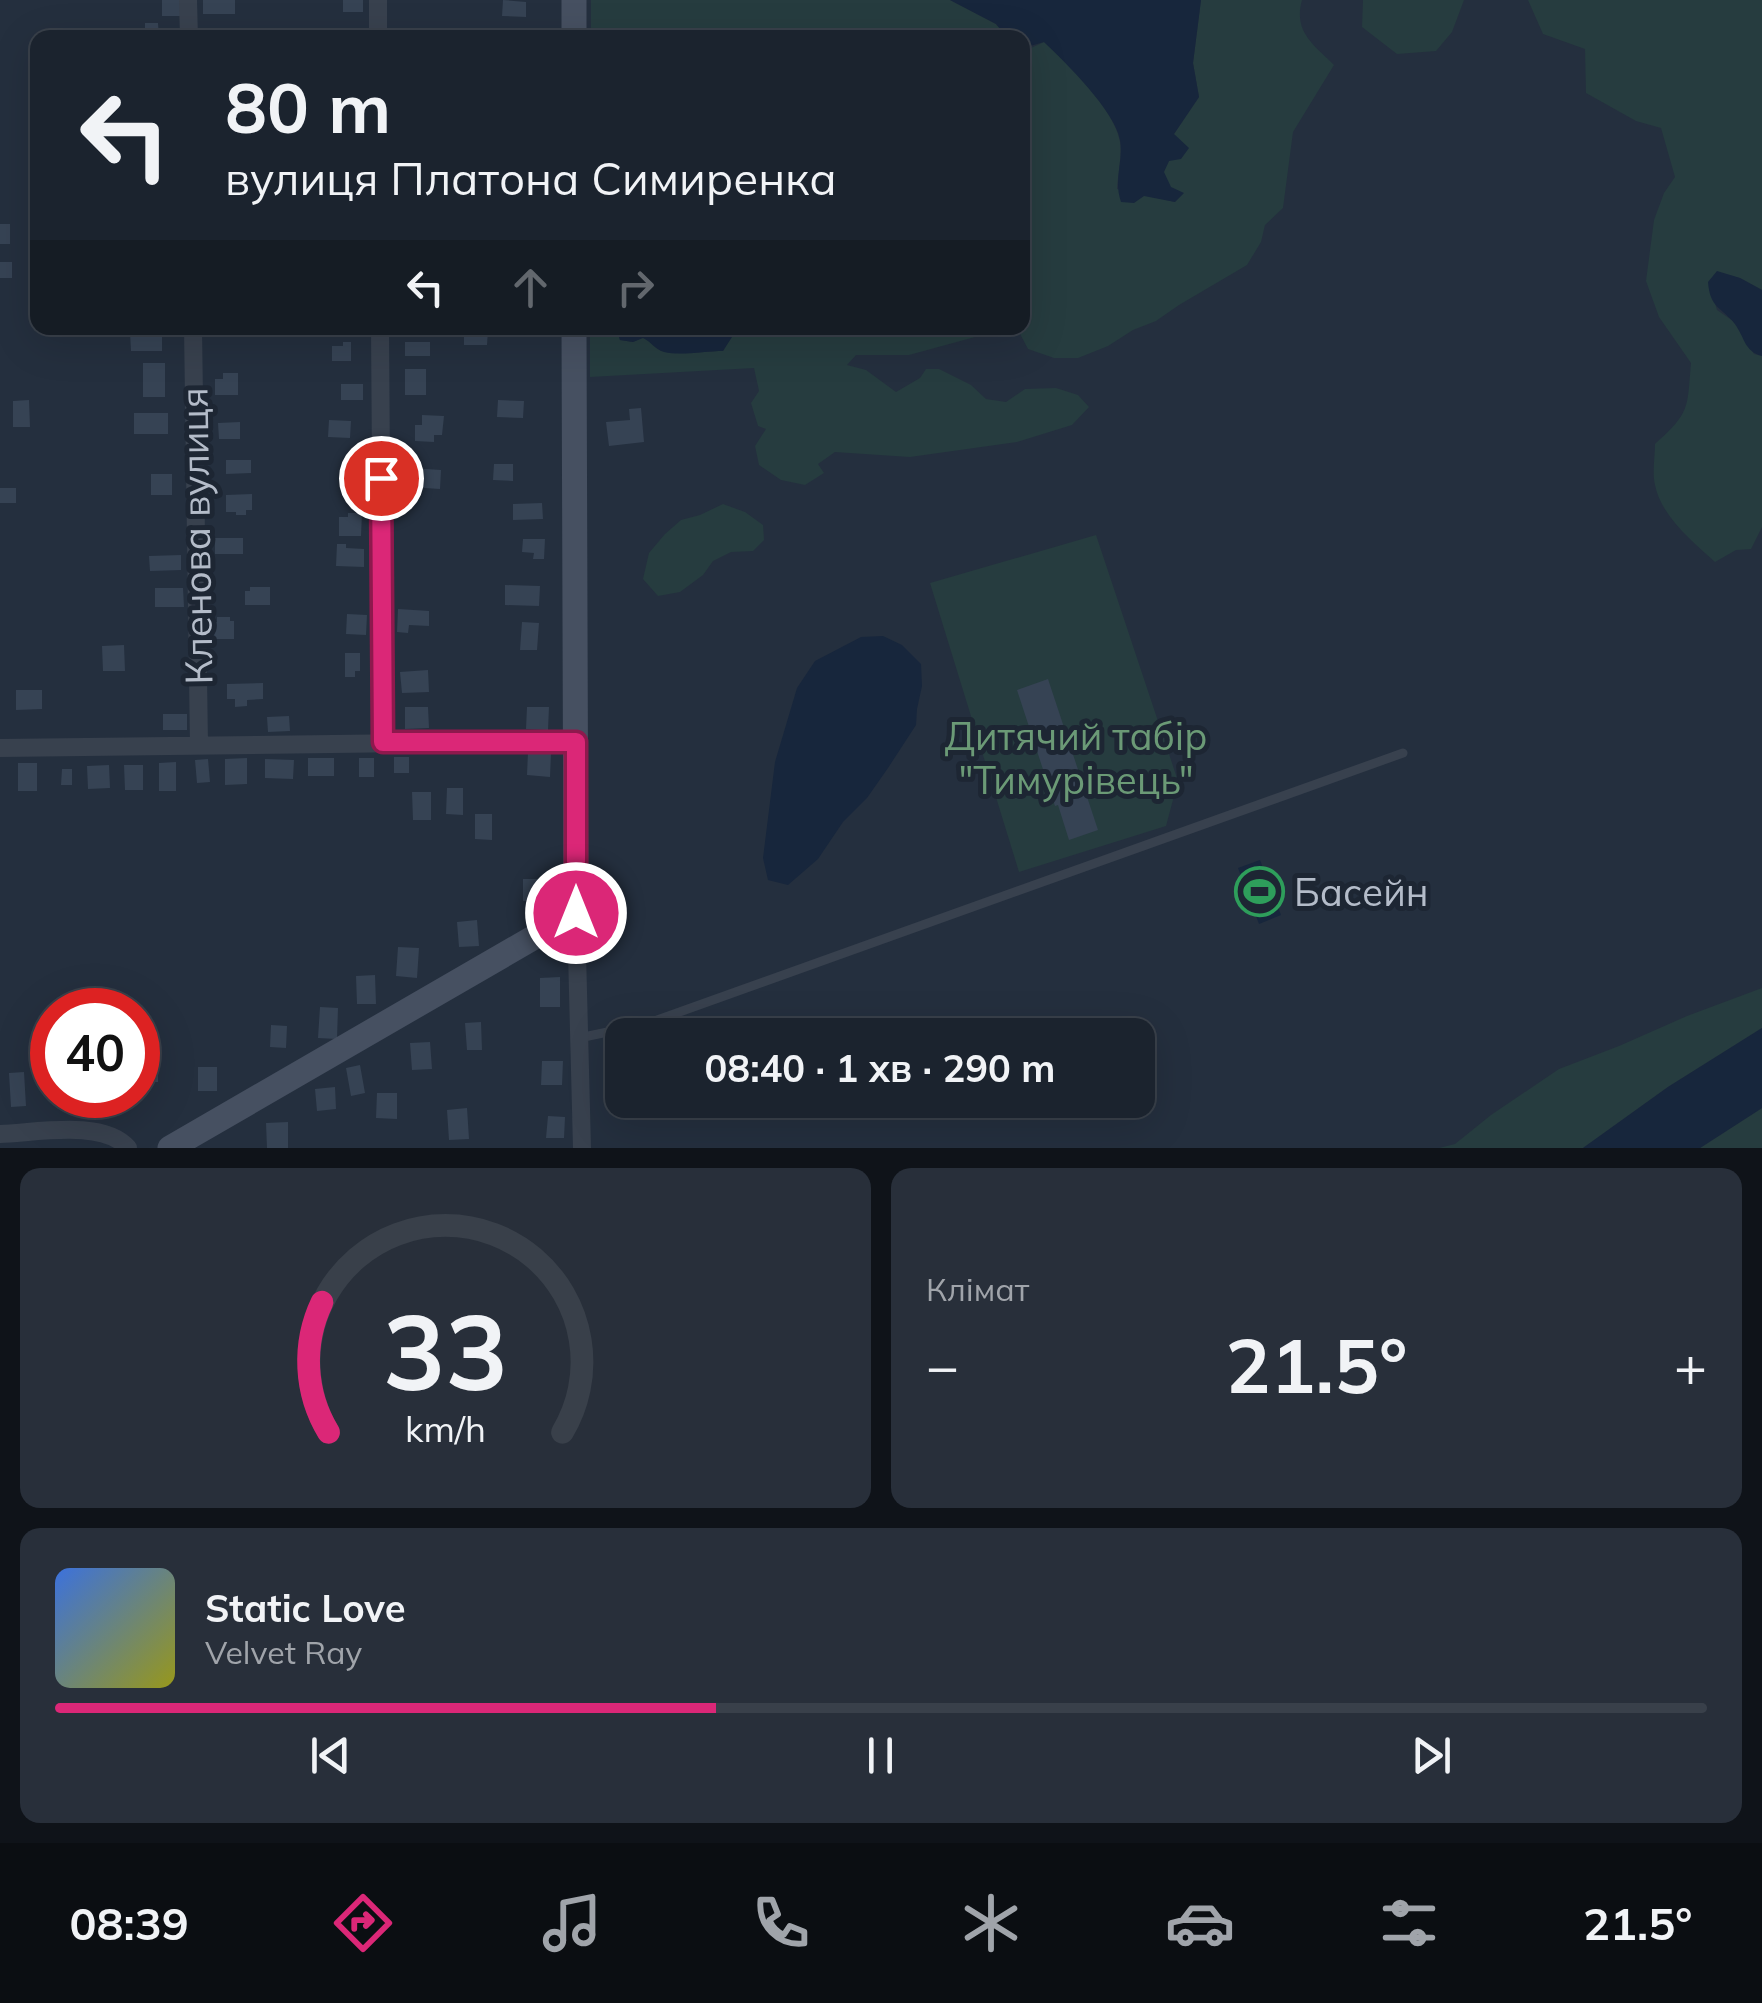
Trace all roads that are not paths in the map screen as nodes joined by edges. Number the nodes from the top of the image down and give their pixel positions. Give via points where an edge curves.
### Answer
1 (188, 0) edge
2 (378, 0) edge
3 (574, 0) edge
4 (189, 30) edge
5 (378, 30) edge
6 (574, 30) edge
7 (193, 335) edge
8 (380, 335) edge
9 (574, 335) edge
10 (383, 742) junction
11 (576, 742) junction
12 (199, 745) junction
13 (0, 748) edge
14 (1403, 753) dead end
15 (576, 913) junction
16 (579, 1038) junction
17 (0, 1134) edge
18 (578, 1145) edge
19 (128, 1148) edge
20 (170, 1148) edge

1 - 4 street
2 - 5 street
3 - 6 street
7 - 12 street, Кленова вулиця
8 - 10 street
9 - 11 street
10 - 11 street
10 - 12 street
11 - 15 street
12 - 13 street
14 - 16 lane via 646,1024
15 - 16 street
15 - 20 street
16 - 18 street
17 - 19 street via 91,1130

